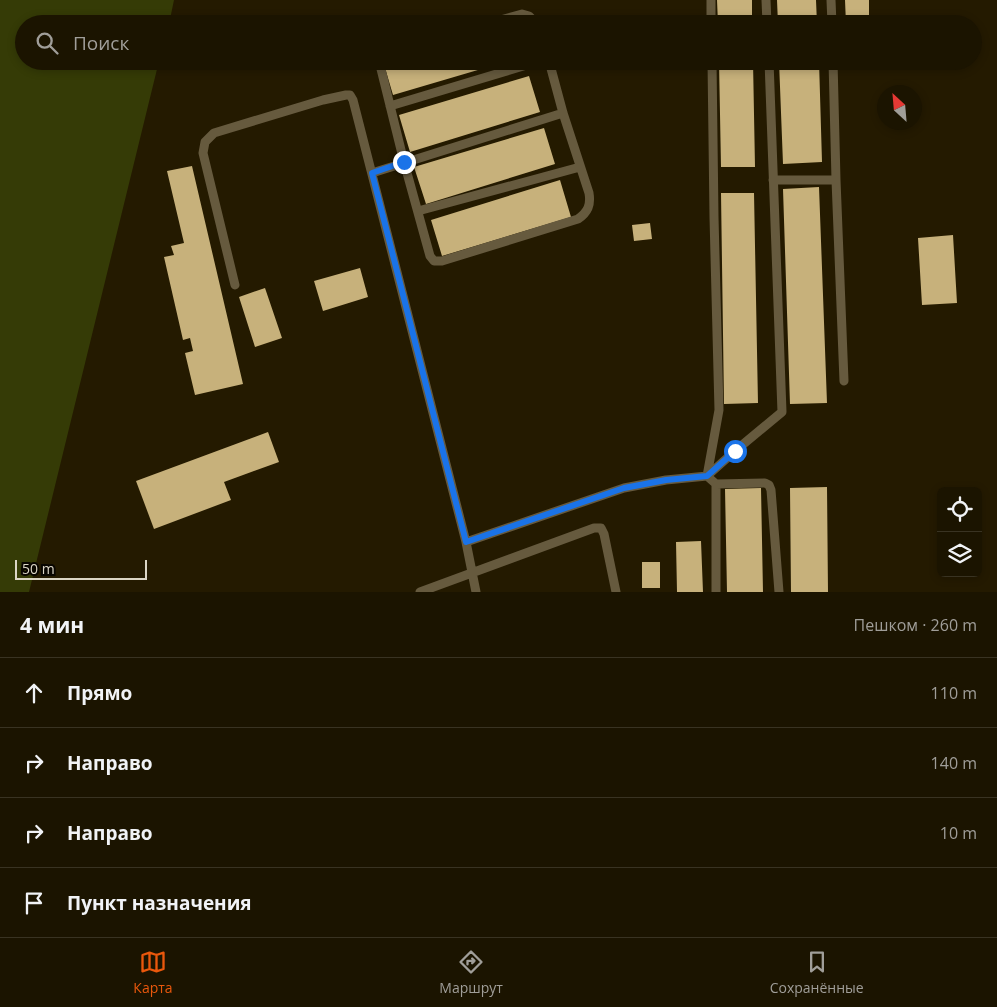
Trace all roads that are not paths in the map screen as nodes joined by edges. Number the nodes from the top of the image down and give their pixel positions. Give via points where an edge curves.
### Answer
1 (711, 0) edge
2 (766, 0) edge
3 (831, 0) edge
4 (711, 15) edge
5 (767, 15) edge
6 (832, 15) edge
7 (381, 70) edge
8 (510, 70) edge
9 (551, 70) edge
10 (712, 70) edge
11 (769, 70) edge
12 (833, 70) edge
13 (390, 106) junction
14 (563, 114) junction
15 (404, 162) junction
16 (580, 167) junction
17 (372, 173) junction
18 (774, 180) junction
19 (836, 180) junction
20 (418, 211) junction
21 (235, 285) dead end
22 (844, 380) dead end
23 (707, 476) junction
24 (716, 484) junction
25 (466, 542) junction
26 (472, 572) junction
27 (420, 592) edge
28 (476, 592) edge
29 (616, 592) edge
30 (716, 592) edge
31 (779, 592) edge

1 - 4 lane
2 - 5 lane
3 - 6 lane
7 - 13 lane
8 - 13 lane
9 - 14 lane
10 - 23 lane via 719,410
11 - 18 lane
12 - 19 lane
13 - 15 lane
14 - 15 lane
14 - 16 lane
15 - 17 lane
15 - 20 lane
16 - 20 lane
16 - 20 lane via 590,201 584,215 442,261 434,262 430,256
17 - 21 lane via 350,96 323,100 214,133 205,142 203,153
17 - 25 lane
18 - 19 lane
18 - 23 lane via 782,412
19 - 22 lane
23 - 24 lane
23 - 25 lane via 624,488
24 - 30 lane
24 - 31 lane via 769,485
25 - 26 lane
26 - 27 lane
26 - 28 lane
26 - 29 lane via 601,528

